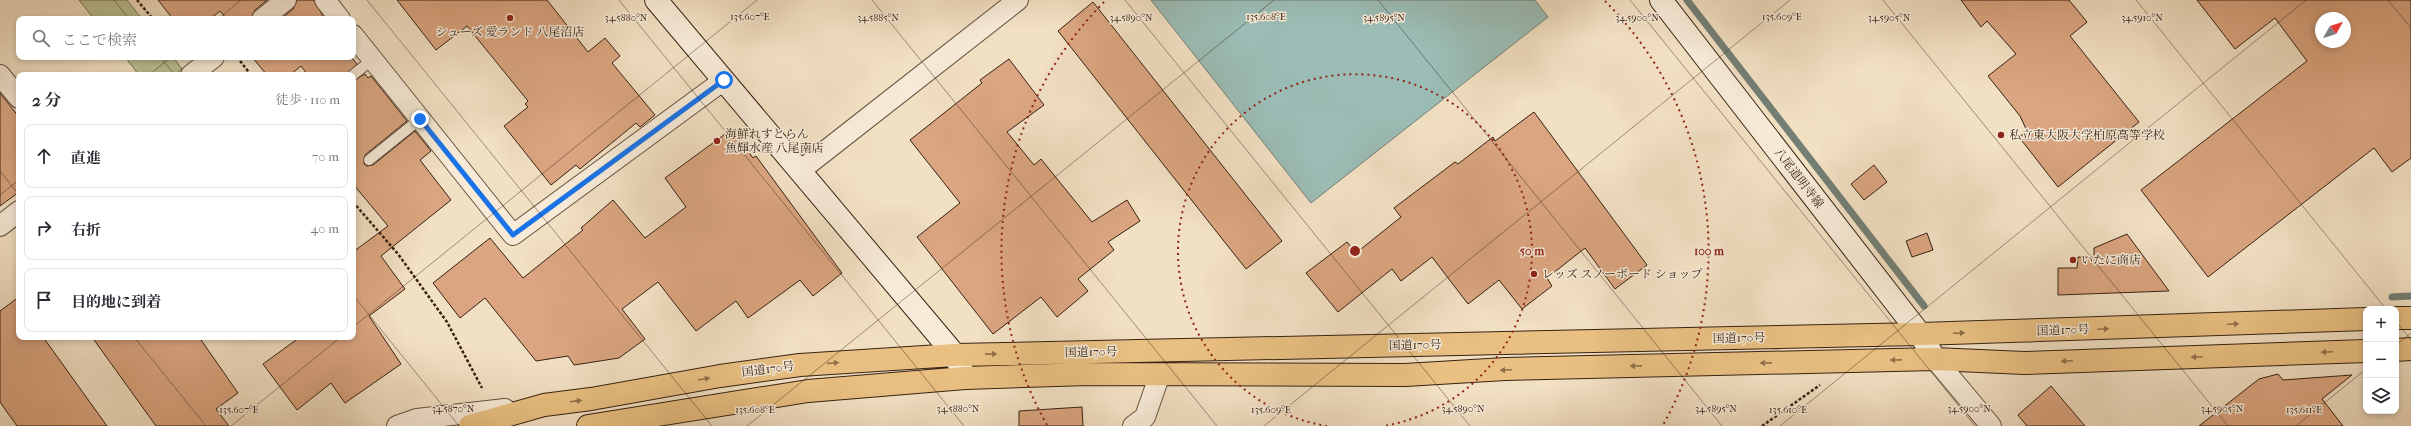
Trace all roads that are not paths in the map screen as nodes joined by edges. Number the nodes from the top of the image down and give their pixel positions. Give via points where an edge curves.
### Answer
1 (286, 0) edge
2 (325, 0) edge
3 (656, 0) edge
4 (1018, 0) edge
5 (1661, 0) edge
6 (266, 16) edge
7 (338, 16) edge
8 (356, 39) edge
9 (373, 59) junction
10 (210, 60) edge
11 (195, 72) edge
12 (356, 73) edge
13 (0, 74) edge
14 (724, 80) junction
15 (16, 94) edge
16 (420, 119) junction
17 (369, 160) dead end
18 (801, 170) junction
19 (16, 213) edge
20 (0, 226) edge
21 (2399, 318) edge
22 (2411, 318) edge
23 (2363, 319) edge
24 (1920, 334) junction
25 (2411, 349) edge
26 (2399, 350) edge
27 (2363, 351) edge
28 (955, 355) junction
29 (1934, 359) junction
30 (1160, 374) junction
31 (965, 378) junction
32 (544, 405) junction
33 (397, 426) edge
34 (470, 426) edge
35 (588, 426) edge
36 (1133, 426) edge
37 (1992, 426) edge

1 - 6 street
2 - 7 street
3 - 14 street
4 - 18 street
5 - 24 street, 八尾道明寺線
8 - 9 street
9 - 12 lane
9 - 16 street
10 - 11 street
13 - 15 street
14 - 16 street via 513,235
14 - 18 street
16 - 17 lane
18 - 28 street
19 - 20 street
21 - 22 highway
24 -> 23 highway, 国道170号
28 -> 24 highway, 国道170号
24 - 29 street, 八尾道明寺線
25 - 26 highway
27 -> 29 highway, 国道170号 via 2024,363
28 - 31 street
32 -> 28 highway, 国道170号 via 800,365
29 -> 30 highway, 国道170号 via 1505,370 1405,376
29 - 37 street
30 - 31 highway, 国道170号
30 - 36 street via 1145,417
31 - 35 highway, 国道170号 via 808,391
32 - 33 street via 417,419
32 - 34 highway, 国道170号

